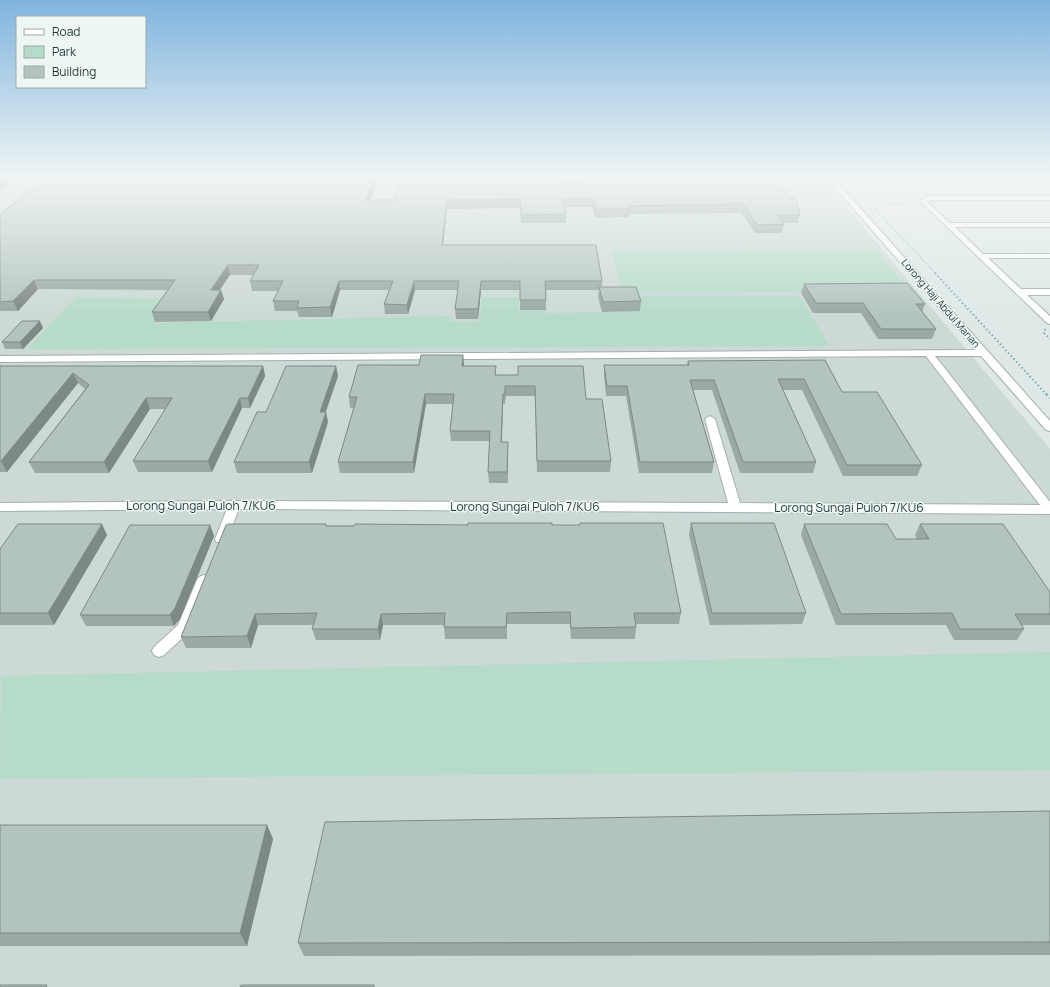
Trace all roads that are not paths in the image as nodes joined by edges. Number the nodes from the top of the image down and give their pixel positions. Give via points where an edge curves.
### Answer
1 (872, 225) edge
2 (948, 225) edge
3 (981, 256) junction
4 (1050, 256) edge
5 (1019, 292) junction
6 (1050, 292) edge
7 (1050, 321) edge
8 (928, 353) junction
9 (984, 353) junction
10 (0, 359) edge
11 (710, 419) dead end
12 (1050, 428) edge
13 (235, 505) junction
14 (0, 507) edge
15 (735, 508) junction
16 (1050, 509) edge
17 (217, 549) edge
18 (208, 571) edge
19 (159, 651) dead end

1 - 9 street, Lorong Haji Abdul Manan
2 - 3 street
3 - 4 street
3 - 5 street
5 - 6 street
5 - 7 street
8 - 9 street
8 - 10 street
8 - 16 street
9 - 12 street, Lorong Haji Abdul Manan
11 - 15 street
13 - 14 street, Lorong Sungai Puloh 7/KU6
13 - 15 street, Lorong Sungai Puloh 7/KU6
13 - 17 street
15 - 16 street, Lorong Sungai Puloh 7/KU6
18 - 19 street via 184,628

